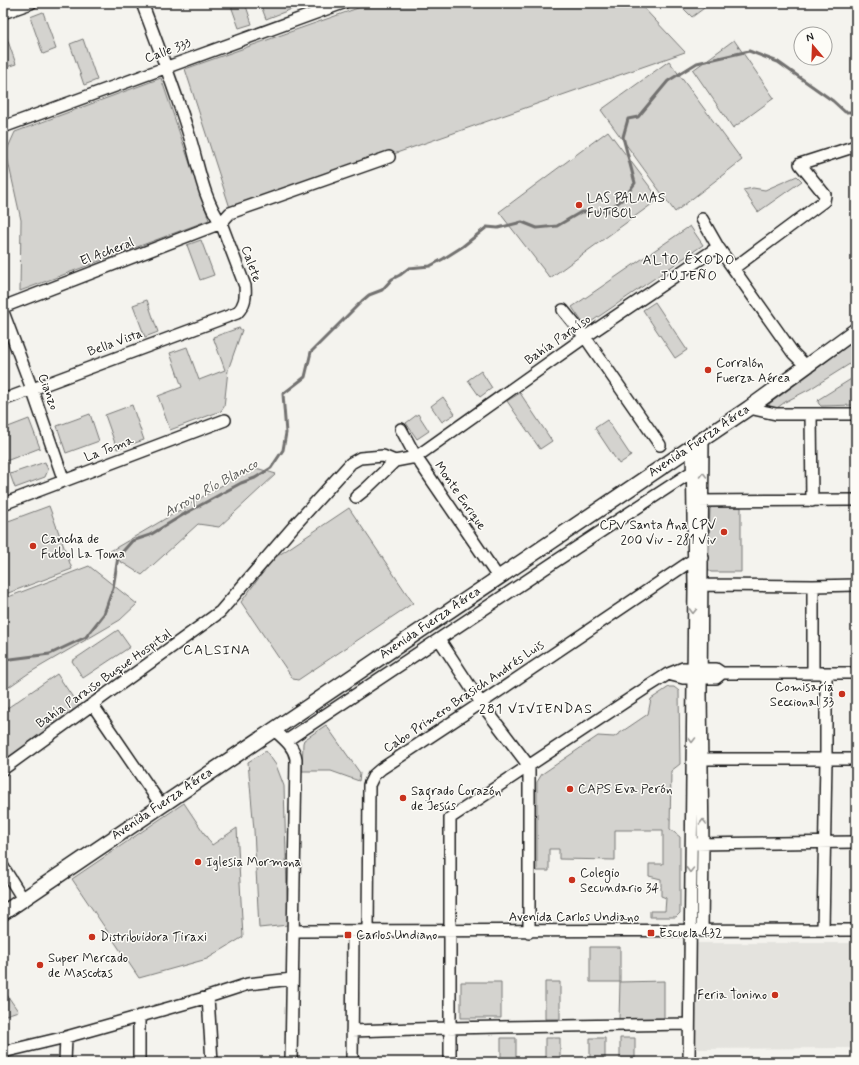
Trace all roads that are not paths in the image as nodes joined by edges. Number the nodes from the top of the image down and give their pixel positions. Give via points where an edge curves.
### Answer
1 (31, 3) edge
2 (142, 3) edge
3 (343, 3) edge
4 (3, 14) edge
5 (167, 67) junction
6 (3, 127) edge
7 (856, 146) edge
8 (389, 157) dead end
9 (702, 219) dead end
10 (221, 223) junction
11 (718, 247) junction
12 (734, 268) junction
13 (3, 307) edge
14 (563, 310) dead end
15 (3, 312) edge
16 (237, 313) joint
17 (856, 330) edge
18 (586, 337) junction
19 (806, 366) junction
20 (32, 389) junction
21 (3, 400) edge
22 (749, 408) junction
23 (856, 414) edge
24 (811, 415) junction
25 (225, 420) dead end
26 (402, 429) dead end
27 (698, 442) junction
28 (660, 445) dead end
29 (416, 457) junction
30 (395, 461) junction
31 (694, 471) junction
32 (64, 481) junction
33 (356, 497) dead end
34 (856, 500) edge
35 (812, 501) junction
36 (698, 502) junction
37 (3, 504) edge
38 (698, 559) junction
39 (498, 577) junction
40 (698, 585) junction
41 (856, 585) edge
42 (813, 586) junction
43 (439, 639) junction
44 (697, 673) junction
45 (813, 673) junction
46 (826, 673) junction
47 (856, 673) edge
48 (481, 703) junction
49 (92, 704) junction
50 (273, 729) junction
51 (286, 741) junction
52 (697, 759) junction
53 (826, 759) junction
54 (856, 759) edge
55 (529, 766) junction
56 (3, 768) edge
57 (161, 805) junction
58 (824, 842) junction
59 (856, 842) edge
60 (691, 844) junction
61 (703, 844) junction
62 (3, 867) edge
63 (24, 899) junction
64 (3, 913) edge
65 (689, 930) junction
66 (702, 930) junction
67 (823, 930) junction
68 (856, 930) edge
69 (293, 932) junction
70 (352, 932) junction
71 (368, 932) junction
72 (450, 932) junction
73 (529, 932) junction
74 (292, 979) junction
75 (208, 997) junction
76 (139, 1016) junction
77 (689, 1024) junction
78 (450, 1028) junction
79 (352, 1031) junction
80 (66, 1037) junction
81 (3, 1052) edge
82 (65, 1062) edge
83 (139, 1062) edge
84 (212, 1062) edge
85 (291, 1062) edge
86 (352, 1062) edge
87 (450, 1062) edge
88 (689, 1062) edge

1 - 4 street
2 - 5 street
3 - 5 street, Calle 333
5 - 6 street, Calle 333
5 - 10 street, Calete via 191,140 203,188
7 - 12 street via 800,164 825,195 824,201
8 - 10 street, El Acheral via 230,214
9 - 11 street
10 - 13 street, El Acheral
10 - 16 street, Calete via 246,286 243,307
11 - 12 street
11 - 18 street, Bahía Paraíso
12 - 19 street via 793,353
14 - 18 street
15 - 20 street, Cianzo
16 - 20 street, Bella Vista
17 - 19 main road, Avenida Fuerza Aérea
18 - 28 street
18 - 29 street, Bahía Paraíso
19 - 22 main road, Avenida Fuerza Aérea
20 - 21 street, Bella Vista
20 - 32 street, Cianzo
22 - 24 street via 776,414
22 - 27 main road, Avenida Fuerza Aérea
23 - 24 street
24 - 35 street
25 - 32 street, La Toma
26 - 29 street, Monte Enrique
27 - 31 street
36 -> 27 street
27 - 39 main road, Avenida Fuerza Aérea
29 - 30 street
29 - 39 street, Monte Enrique
30 - 33 street
30 - 49 street, Bahía Paraiso Buque Hospital via 383,456 371,456 351,463 220,612
31 - 36 street
31 - 43 street
32 - 37 street, La Toma
34 - 35 street
35 - 36 street
36 - 38 street
38 - 40 street
38 - 48 street, Cabo Primero Brasich Andrés Luis
39 - 50 main road, Avenida Fuerza Aérea
40 - 42 street
40 - 44 street
41 - 42 street
42 - 45 street
43 - 48 street
43 - 51 street
44 - 45 street via 716,669 722,673
44 - 52 street
44 - 55 street via 683,678 668,674
45 - 46 street
46 - 47 street
46 - 53 street
48 - 55 street
48 - 71 street, Cabo Primero Brasich Andrés Luis via 374,774 369,785
49 - 56 street, Bahía Paraiso Buque Hospital
49 - 57 street
50 - 51 street
50 - 57 main road, Avenida Fuerza Aérea
51 - 69 street via 293,751 296,762
52 - 53 street
52 - 60 street
61 -> 52 street
53 - 54 street
53 - 58 street
55 - 72 street via 450,818
55 - 73 street
57 - 63 main road, Avenida Fuerza Aérea
58 - 59 street
58 - 61 street
58 - 67 street
60 - 61 street
60 -> 65 street
61 - 66 street
62 - 63 street
63 - 64 main road, Avenida Fuerza Aérea
65 - 66 street, Avenida Carlos Undiano
65 - 73 street, Avenida Carlos Undiano
65 - 77 street
66 - 67 street, Avenida Carlos Undiano
67 - 68 street, Avenida Carlos Undiano
69 - 70 street, Avenida Carlos Undiano
69 - 74 street
70 - 71 street, Avenida Carlos Undiano
70 - 79 street
71 - 72 street, Avenida Carlos Undiano
72 - 73 street, Avenida Carlos Undiano
72 - 78 street
74 - 75 street via 248,984
74 - 85 street
75 - 76 street
75 - 84 street
76 - 80 street
76 - 83 street
77 - 78 street
77 - 88 street
78 - 79 street
78 - 87 street
79 - 86 street
80 - 81 street
80 - 82 street

